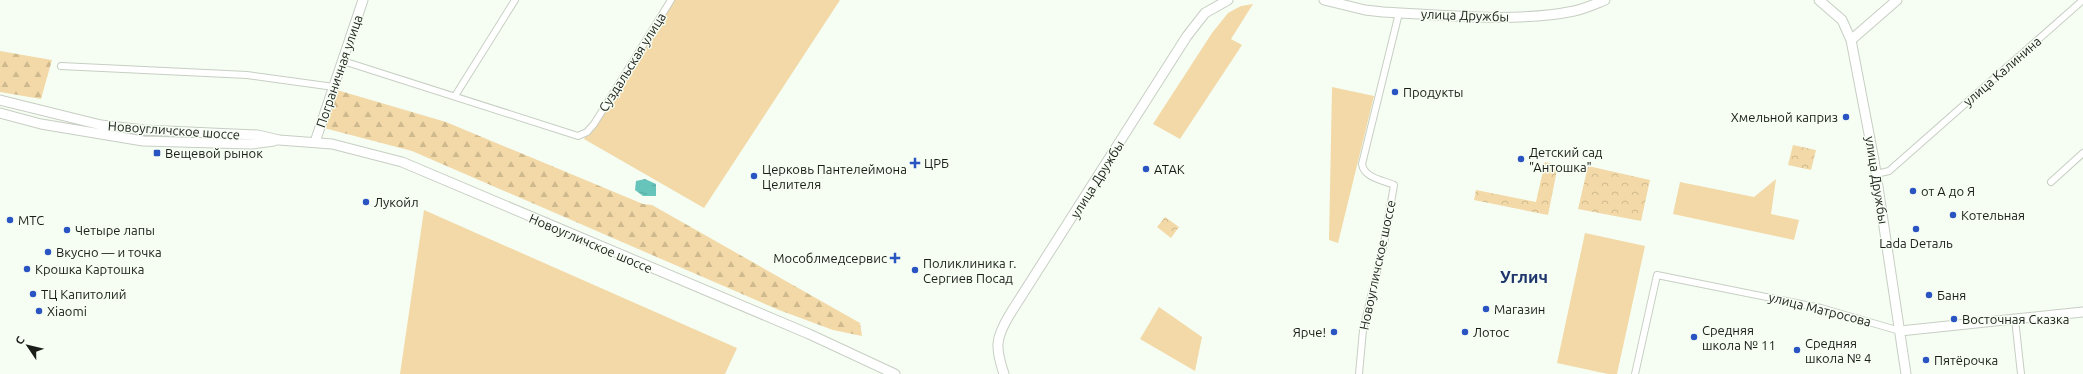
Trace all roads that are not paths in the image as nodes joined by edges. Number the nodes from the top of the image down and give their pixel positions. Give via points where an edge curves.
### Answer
1 (363, 0) edge
2 (515, 0) edge
3 (671, 0) edge
4 (1228, 0) edge
5 (1324, 0) edge
6 (1605, 0) edge
7 (1819, 0) edge
8 (1897, 0) edge
9 (2083, 0) edge
10 (1399, 13) junction
11 (1851, 40) junction
12 (343, 61) junction
13 (61, 66) dead end
14 (334, 87) junction
15 (455, 96) junction
16 (0, 100) edge
17 (0, 113) edge
18 (279, 140) junction
19 (315, 142) junction
20 (2083, 153) edge
21 (1876, 174) junction
22 (2051, 182) dead end
23 (2083, 312) edge
24 (2015, 319) junction
25 (1900, 331) junction
26 (895, 374) edge
27 (1004, 374) edge
28 (1359, 374) edge
29 (1635, 374) edge
30 (1906, 374) edge
31 (2021, 374) edge

1 - 12 street, Пограничная улица
2 - 15 street
3 - 15 street, Суздальская улица via 588,132 578,136
4 - 27 street, улица Дружбы via 1205,13 1187,36 1000,331 996,344
5 - 10 street, улица Дружбы via 1365,10
6 - 10 street, улица Дружбы via 1575,11 1532,16
7 - 11 street, улица Дружбы via 1842,20
8 - 11 street
9 - 21 street, улица Калинина via 1889,171
10 - 28 street, Новоугличское шоссе via 1362,164 1369,176 1394,185 1385,238 1363,330
11 - 21 street, улица Дружбы
12 - 14 street, Пограничная улица
12 - 15 street
13 - 14 street via 247,75
14 - 19 street, Пограничная улица
16 - 18 street, Новоугличское шоссе via 101,125 144,130 258,135
17 - 18 street, Новоугличское шоссе via 41,124 143,141 251,144
18 - 19 street, Новоугличское шоссе
19 - 26 street, Новоугличское шоссе via 357,150 413,166 809,334
20 - 22 street
21 - 25 street, улица Дружбы
23 - 24 street, улица Матросова
24 - 25 street, улица Матросова
24 - 31 street
25 - 29 street, улица Матросова via 1821,308 1657,275
25 - 30 street, улица Дружбы

